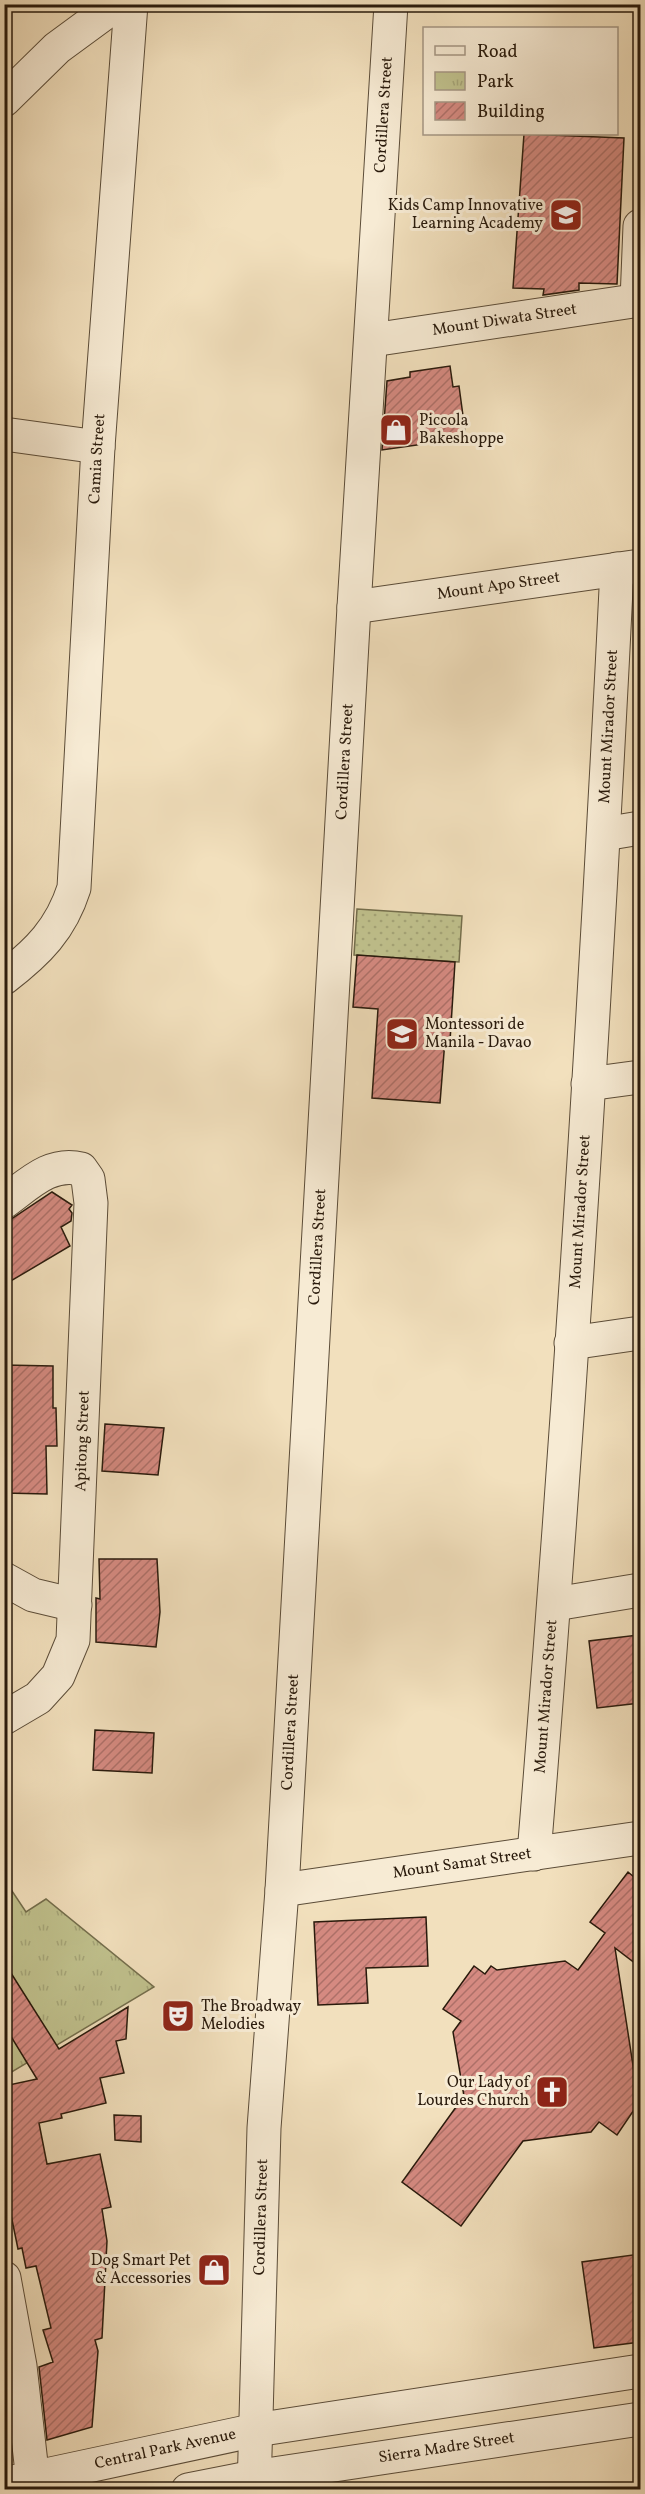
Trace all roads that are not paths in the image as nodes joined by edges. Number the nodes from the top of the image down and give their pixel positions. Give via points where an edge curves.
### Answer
1 (117, 4) edge
2 (131, 4) edge
3 (391, 4) edge
4 (4, 100) edge
5 (640, 226) edge
6 (639, 301) edge
7 (372, 340) junction
8 (4, 434) edge
9 (98, 447) junction
10 (629, 567) edge
11 (354, 607) junction
12 (640, 828) edge
13 (604, 834) junction
14 (4, 978) edge
15 (640, 1077) edge
16 (588, 1084) junction
17 (4, 1202) edge
18 (640, 1333) edge
19 (571, 1343) junction
20 (4, 1580) edge
21 (640, 1590) edge
22 (555, 1604) junction
23 (75, 1605) junction
24 (4, 1718) edge
25 (640, 1838) edge
26 (534, 1854) junction
27 (282, 1890) junction
28 (4, 2278) edge
29 (640, 2372) edge
30 (543, 2386) junction
31 (640, 2419) edge
32 (256, 2430) junction
33 (548, 2433) junction
34 (24, 2483) edge
35 (254, 2483) edge
36 (188, 2490) edge

1 - 4 street via 57,48
2 - 9 street, Camia Street
3 - 7 street, Cordillera Street
5 - 6 street, Mount Diwata Street
6 - 7 street, Mount Diwata Street
7 - 11 street, Cordillera Street
8 - 9 street
9 - 14 street, Camia Street via 74,888 66,912 49,937
10 - 11 street, Mount Apo Street
10 - 13 street, Mount Mirador Street
11 - 27 street, Cordillera Street
12 - 13 street
13 - 16 street, Mount Mirador Street
15 - 16 street
16 - 19 street, Mount Mirador Street
17 - 23 street, Apitong Street via 50,1169 81,1169 88,1179 91,1203
18 - 19 street
19 - 22 street, Mount Mirador Street
20 - 23 street via 33,1595
21 - 22 street
22 - 26 street, Mount Mirador Street
23 - 24 street, Apitong Street via 73,1641 58,1676 38,1698
25 - 26 street, Mount Samat Street
26 - 27 street, Mount Samat Street
27 - 32 street, Cordillera Street via 264,2128
28 - 34 street via 20,2366
29 - 30 street
30 - 32 street
30 - 33 street
31 - 33 street, Sierra Madre Street
32 - 34 street, Central Park Avenue
32 - 35 street, Cordillera Street
33 - 35 street, Sierra Madre Street
35 - 36 street

